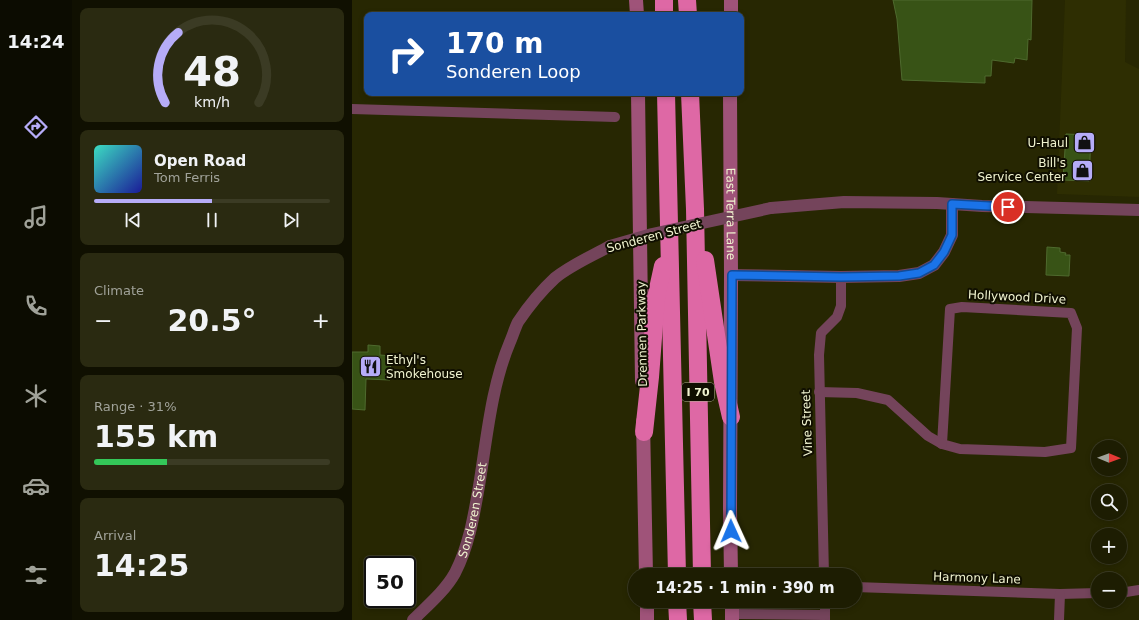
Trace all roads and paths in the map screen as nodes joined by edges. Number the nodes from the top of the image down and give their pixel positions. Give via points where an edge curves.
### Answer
1 (636, 0) edge
2 (664, 0) edge
3 (687, 0) edge
4 (731, 0) edge
5 (636, 12) edge
6 (664, 12) edge
7 (688, 12) edge
8 (731, 12) edge
9 (638, 96) edge
10 (666, 96) edge
11 (690, 96) edge
12 (730, 96) edge
13 (352, 109) edge
14 (615, 117) dead end
15 (952, 204) junction
16 (694, 209) junction
17 (1139, 210) edge
18 (669, 238) junction
19 (732, 275) junction
20 (841, 277) junction
21 (819, 392) junction
22 (731, 417) junction
23 (644, 432) junction
24 (942, 444) junction
25 (646, 568) edge
26 (677, 568) edge
27 (702, 568) edge
28 (732, 568) edge
29 (824, 568) edge
30 (862, 587) edge
31 (1139, 590) edge
32 (1127, 592) edge
33 (1091, 593) edge
34 (1060, 594) junction
35 (647, 608) edge
36 (678, 608) edge
37 (702, 608) edge
38 (732, 612) edge
39 (825, 618) edge
40 (413, 620) edge
41 (647, 620) edge
42 (678, 620) edge
43 (703, 620) edge
44 (1059, 620) edge

1 - 5 main road
2 - 6 highway
3 - 7 highway
4 - 8 main road
9 - 23 main road, Drennen Parkway
10 - 18 highway, I 70
11 - 16 highway, I 70
12 - 19 main road, East Terra Lane
13 - 14 street
15 - 17 street, Sonderen Street
15 - 20 street via 952,235 934,265 919,273 899,276
15 - 40 street, Sonderen Street, bridge via 844,202 771,208 652,234 610,246 556,278 518,322 505,354 495,390 476,502 466,545 454,574 444,589
16 - 22 highway via 704,250 723,382
16 - 27 highway, I 70
18 - 23 highway via 656,298
18 - 26 highway, I 70
19 - 20 street
19 - 22 main road, East Terra Lane
20 - 21 street, Vine Street via 841,306 837,317 821,334
21 - 24 street, Hollywood Drive via 857,393 888,400 928,436
21 - 29 street, Vine Street
22 - 28 main road, East Terra Lane
23 - 25 main road, Drennen Parkway
24 - 24 street, Hollywood Drive via 960,449 1045,452 1071,448 1077,328 1071,313 962,306 950,309
30 - 34 street, Harmony Lane
31 - 32 street
33 - 34 street, Harmony Lane
34 - 44 street
35 - 41 main road
36 - 42 highway
37 - 43 highway
38 - 39 street

